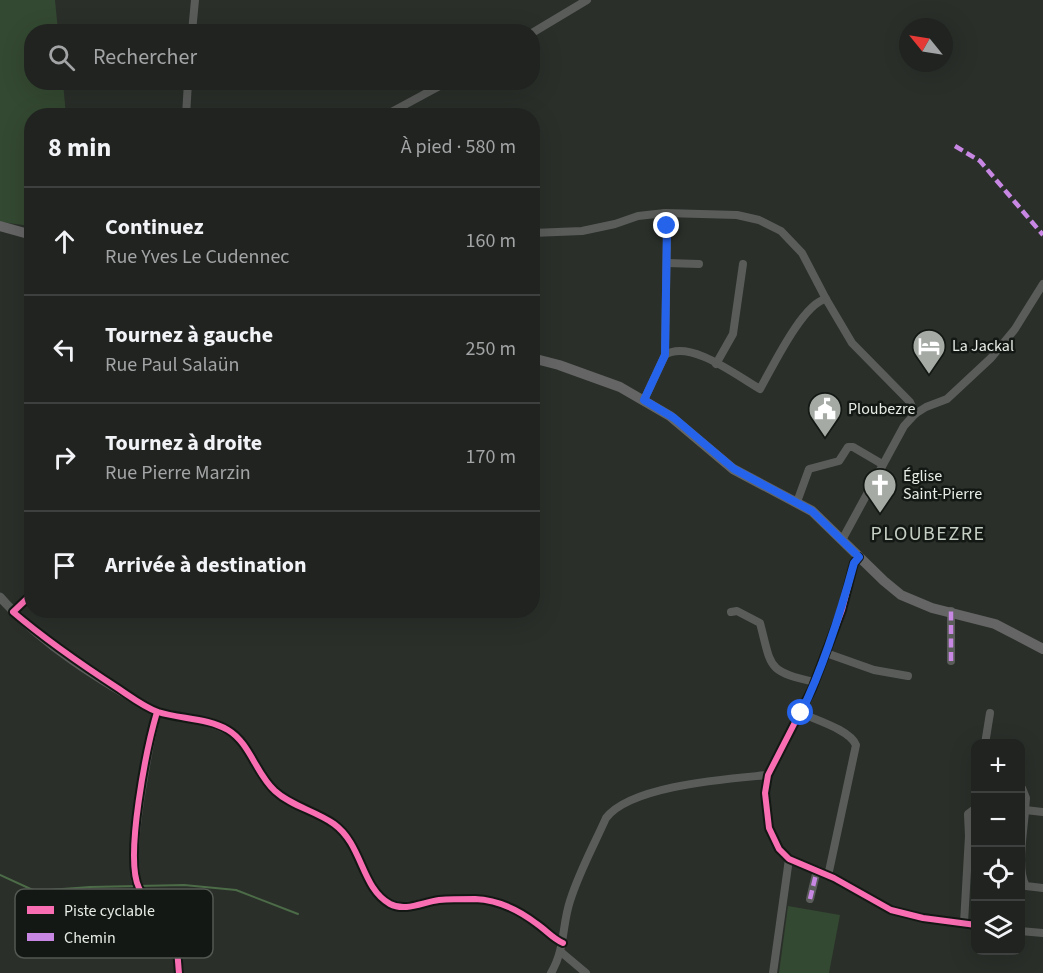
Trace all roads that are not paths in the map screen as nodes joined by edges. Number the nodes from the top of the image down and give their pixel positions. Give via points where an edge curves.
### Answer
1 (195, 0) edge
2 (587, 0) edge
3 (193, 24) edge
4 (540, 28) edge
5 (188, 90) edge
6 (432, 90) edge
7 (186, 108) edge
8 (399, 108) edge
9 (664, 213) junction
10 (0, 226) edge
11 (24, 233) edge
12 (540, 233) edge
13 (667, 263) junction
14 (699, 264) dead end
15 (743, 264) dead end
16 (1043, 284) edge
17 (826, 299) junction
18 (665, 355) junction
19 (540, 360) edge
20 (716, 364) junction
21 (644, 400) junction
22 (915, 414) junction
23 (882, 464) junction
24 (797, 501) junction
25 (842, 540) junction
26 (859, 557) junction
27 (0, 597) edge
28 (951, 611) junction
29 (731, 612) dead end
30 (1043, 649) edge
31 (826, 654) junction
32 (951, 662) dead end
33 (908, 676) dead end
34 (815, 682) junction
35 (157, 711) junction
36 (801, 713) junction
37 (990, 713) dead end
38 (986, 739) edge
39 (768, 775) junction
40 (1025, 796) edge
41 (1025, 810) joint
42 (971, 811) edge
43 (1043, 812) edge
44 (1022, 847) edge
45 (789, 859) junction
46 (817, 870) junction
47 (828, 876) junction
48 (136, 881) joint
49 (1043, 888) edge
50 (140, 889) edge
51 (810, 899) dead end
52 (964, 923) junction
53 (971, 924) edge
54 (1025, 931) edge
55 (1043, 933) edge
56 (563, 943) junction
57 (561, 952) junction
58 (178, 958) edge
59 (179, 973) edge
60 (551, 973) edge
61 (586, 973) edge
62 (773, 973) edge

1 - 3 street
2 - 4 street
5 - 7 street
6 - 8 street
9 - 12 street via 582,231
9 - 13 street
9 - 17 street via 737,215 781,231 802,253
10 - 11 main road
13 - 14 street
13 - 18 street
15 - 20 street via 733,334
16 - 22 street via 991,358 947,399
17 - 20 street via 807,310 760,389
17 - 22 street via 852,343 910,402
18 - 20 street via 686,351
18 - 21 street
19 - 21 main road via 584,373
21 - 24 main road via 674,418 734,469
22 - 23 street
23 - 24 street via 848,447 838,461 808,469
23 - 25 street
24 - 25 main road
25 - 26 main road
26 - 28 main road via 901,595
26 - 31 street
27 - 35 street via 47,641
28 - 30 main road via 995,624
28 - 32 street
29 - 34 street via 760,622 770,661 784,675
31 - 33 street via 874,670
31 - 34 street
34 - 36 street
35 - 48 street via 134,838
35 - 56 street via 232,733 274,790 346,835 372,888 392,904 404,907 474,899 496,902 517,910
36 - 39 street
36 - 47 street via 842,731 856,745
37 - 38 street
39 - 45 street via 765,793 769,828
39 - 56 street via 684,786 617,807 606,818 574,890
40 - 41 street
41 - 43 street
42 - 52 street
44 - 49 street via 1021,868 1026,886
45 - 46 street
45 - 62 street
46 - 47 street
46 - 51 street
47 - 52 street via 898,913
48 - 50 street
52 - 53 street
54 - 55 street
56 - 57 street
57 - 60 street
57 - 61 street
58 - 59 street

